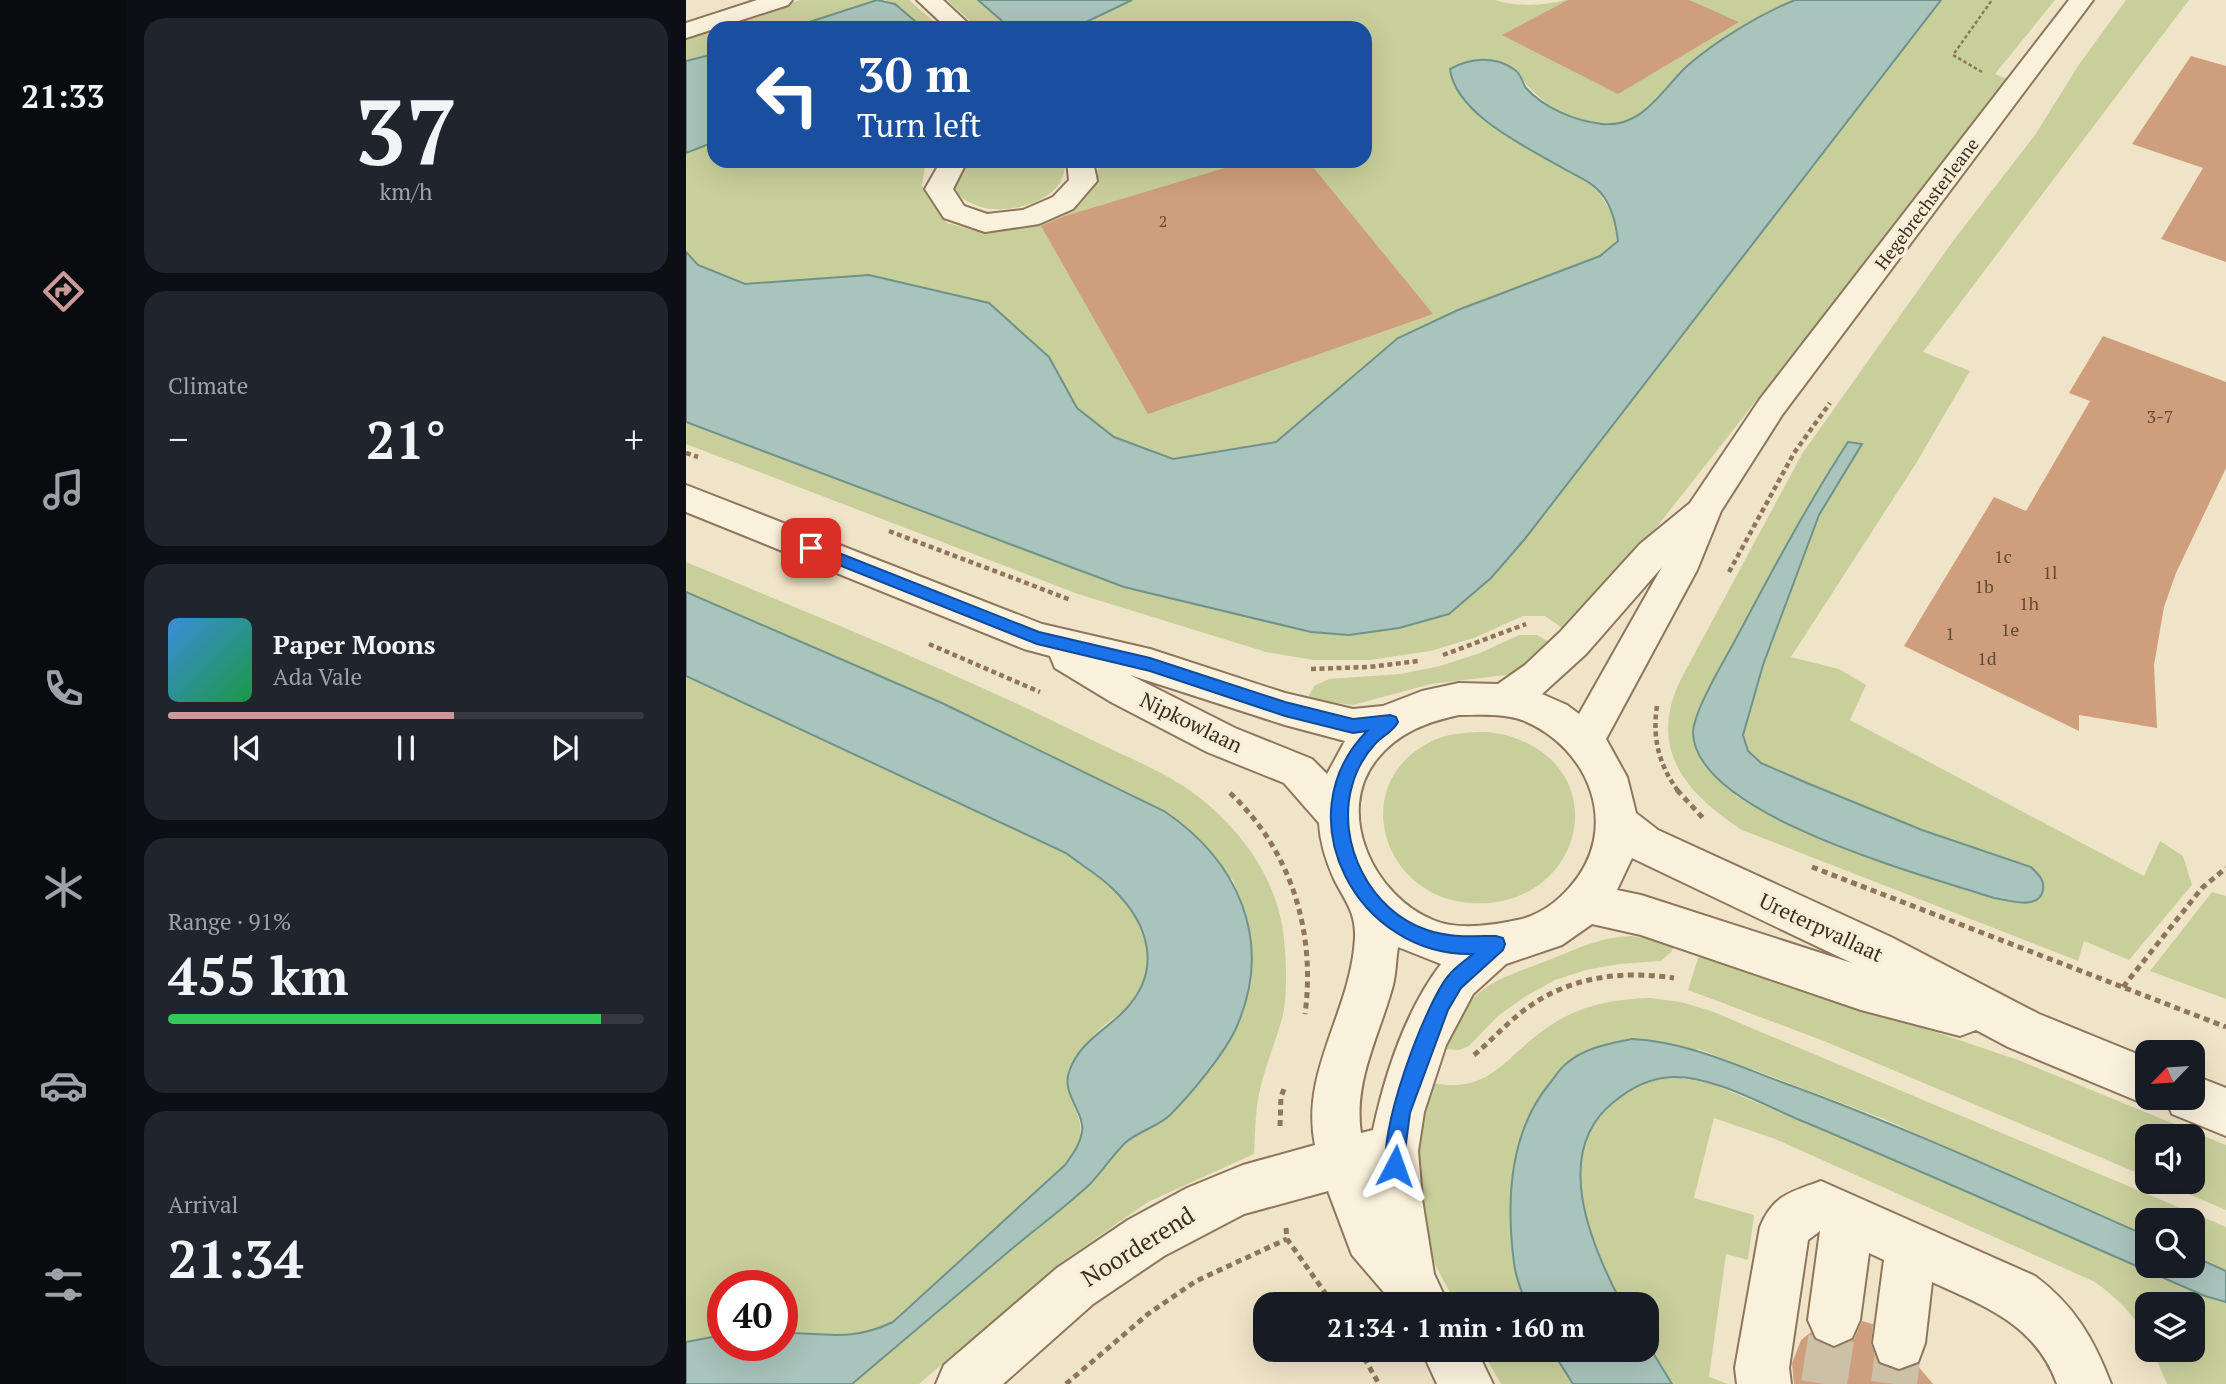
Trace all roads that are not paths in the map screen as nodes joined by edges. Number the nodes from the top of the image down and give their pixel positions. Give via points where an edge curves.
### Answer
1 (780, 0) edge
2 (929, 0) edge
3 (2081, 0) edge
4 (716, 21) edge
5 (953, 21) edge
6 (707, 24) edge
7 (686, 31) edge
8 (950, 168) edge
9 (1081, 168) edge
10 (686, 498) edge
11 (1705, 508) junction
12 (1037, 638) junction
13 (1504, 700) junction
14 (1390, 722) junction
15 (1585, 741) junction
16 (1338, 814) junction
17 (1619, 824) junction
18 (1587, 903) junction
19 (1374, 904) junction
20 (1496, 944) junction
21 (2024, 1031) junction
22 (2135, 1076) edge
23 (2205, 1103) edge
24 (2226, 1112) edge
25 (1394, 1148) junction
26 (1342, 1161) junction
27 (1849, 1218) junction
28 (1911, 1246) junction
29 (1415, 1292) edge
30 (1834, 1320) tunnel mouth
31 (1899, 1343) tunnel mouth
32 (1454, 1362) edge
33 (963, 1384) edge
34 (1465, 1384) edge
35 (1764, 1384) edge
36 (2084, 1384) edge

1 - 4 street
2 - 5 street
3 - 11 street, Hegebrechsterleane via 1771,407
6 - 7 street
8 - 9 street via 939,189 954,212 985,223 1029,218 1063,203 1083,181
10 - 12 street, Nipkowlaan
11 - 13 street via 1653,554 1573,643
11 - 15 street via 1679,570
12 - 14 street, Nipkowlaan via 1150,664 1285,709 1353,726
12 - 16 street, Nipkowlaan via 1125,691 1221,740 1298,771
13 - 14 street via 1459,699 1421,706
13 - 15 street via 1550,715
14 - 16 street via 1370,738 1352,763
15 - 17 street via 1613,787
16 - 19 street via 1348,865
17 - 18 street via 1612,863
17 - 21 street, Ureterpvallaat via 1643,843 1875,952
18 - 20 street via 1554,929
18 - 21 street, Ureterpvallaat via 1641,915 1861,988
19 - 20 street via 1422,937 1455,946
19 - 26 street via 1377,937 1371,983 1335,1104
20 - 25 street via 1455,982 1440,1005 1401,1113
21 - 22 street, Ureterpvallaat
23 - 24 street
25 - 26 street, Noorderend
25 - 29 street
26 - 29 street via 1370,1237
26 - 33 street, Noorderend via 1243,1190 1146,1238 1074,1286
27 - 28 street
27 - 30 street
27 - 35 street via 1821,1206 1799,1214 1786,1227 1762,1368
28 - 31 street
28 - 36 street via 2017,1294 2044,1313
32 - 34 street

